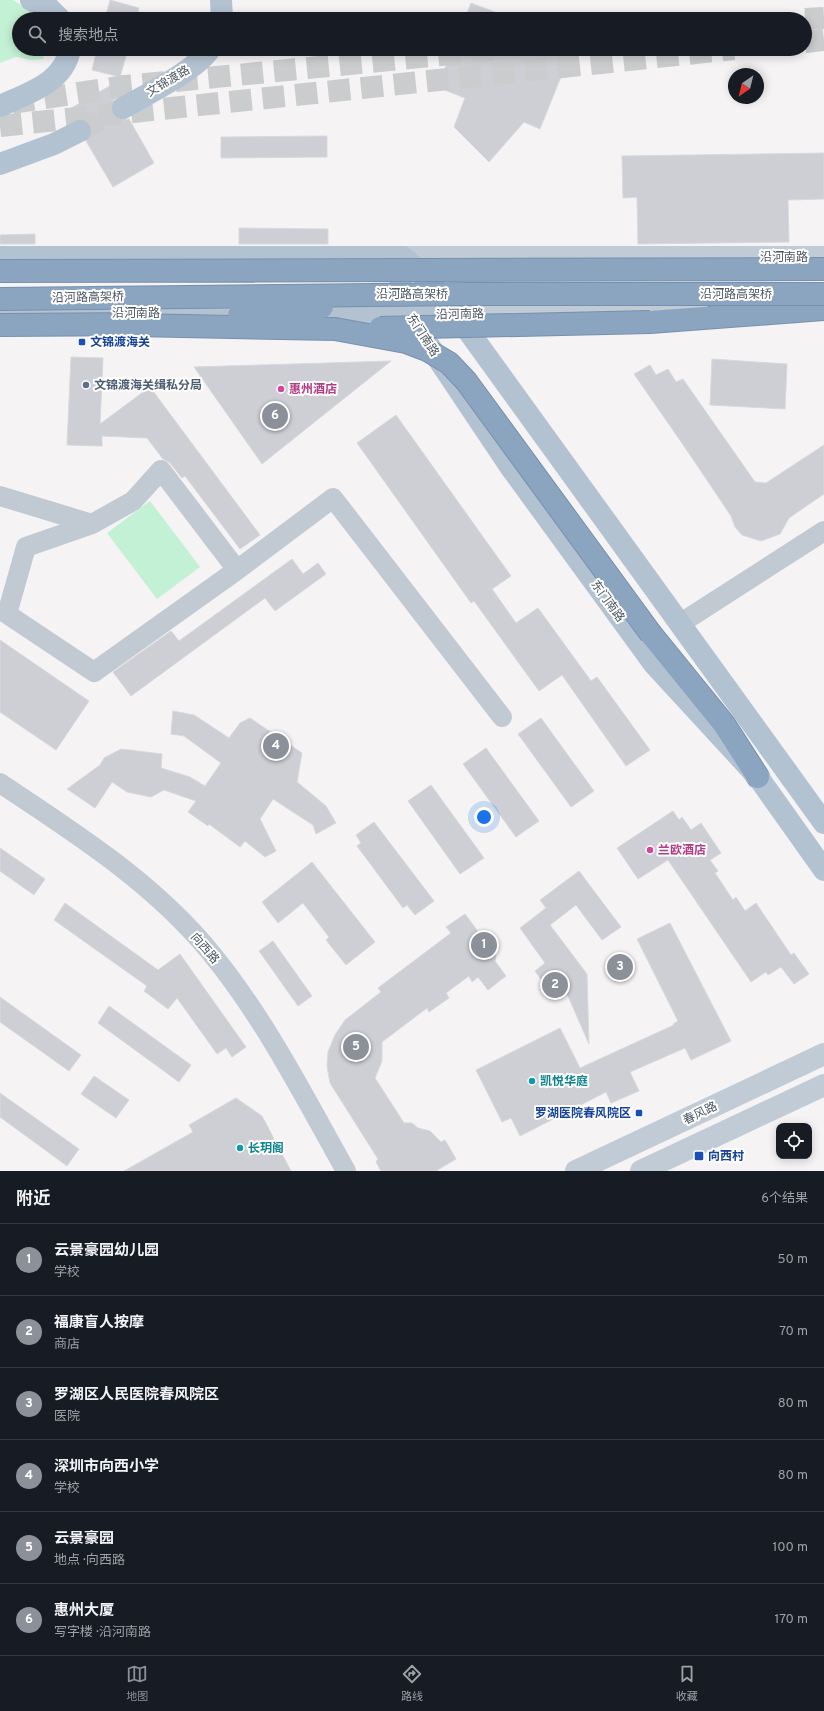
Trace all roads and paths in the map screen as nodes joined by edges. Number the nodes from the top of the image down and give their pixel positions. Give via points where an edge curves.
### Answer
1 (31, 0) edge
2 (221, 0) edge
3 (53, 12) edge
4 (222, 12) edge
5 (68, 56) edge
6 (204, 56) edge
7 (0, 106) edge
8 (123, 108) tunnel mouth
9 (80, 131) tunnel mouth
10 (0, 164) edge
11 (0, 257) edge
12 (404, 257) junction
13 (824, 257) edge
14 (824, 269) edge
15 (0, 271) edge
16 (470, 294) junction
17 (824, 294) edge
18 (0, 298) edge
19 (824, 308) edge
20 (0, 313) edge
21 (408, 314) junction
22 (456, 314) junction
23 (0, 325) edge
24 (134, 325) junction
25 (335, 329) junction
26 (0, 496) edge
27 (92, 524) junction
28 (824, 531) edge
29 (237, 570) junction
30 (681, 623) junction
31 (502, 716) dead end
32 (758, 776) junction
33 (0, 783) edge
34 (824, 823) edge
35 (824, 870) edge
36 (824, 1054) edge
37 (824, 1085) edge
38 (346, 1171) edge
39 (576, 1171) edge
40 (641, 1171) edge

1 - 3 main road
2 - 4 main road
5 - 7 main road via 65,65 55,78
6 - 8 main road, 文锦渡路 via 186,70
9 - 10 main road via 54,144
11 - 12 main road, 沿河南路
12 - 13 main road, 沿河南路
12 - 21 main road, 东门南路 via 400,288
12 - 22 main road
14 - 15 highway, 沿河路高架桥, bridge
16 - 17 highway, 沿河路高架桥, bridge
16 - 18 highway, 沿河路高架桥, bridge
16 - 24 highway, bridge
19 - 22 main road, 沿河南路
19 - 25 highway, bridge via 650,322
20 - 21 main road, 沿河南路
21 - 22 main road, 沿河南路
21 - 32 main road, 东门南路 via 509,465 654,664
22 - 30 main road
23 - 24 highway, bridge
24 - 25 highway, bridge
25 - 32 highway, bridge via 406,342 427,350 449,363 466,381 651,634 724,724
26 - 27 street
27 - 29 street via 133,501 161,470
27 - 29 street via 26,547 7,614 94,672
28 - 30 street
29 - 31 street via 333,498
30 - 34 main road
32 - 35 main road, 东门南路
33 - 38 street, 向西路 via 106,854 163,903 210,952 275,1044
36 - 39 main road, 春风路
37 - 40 main road

